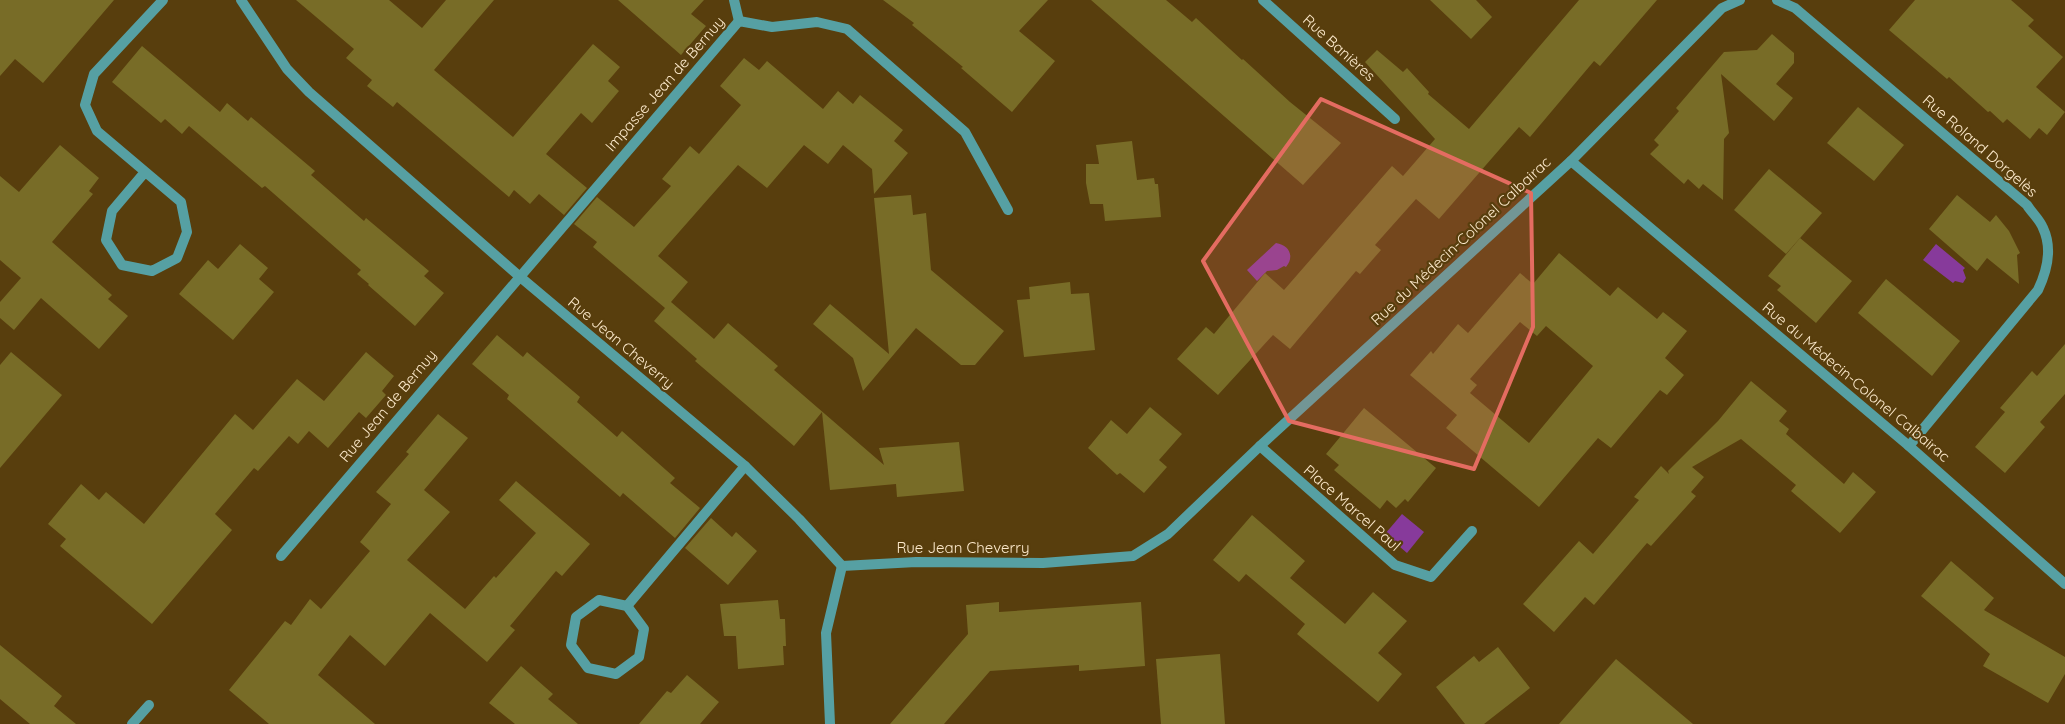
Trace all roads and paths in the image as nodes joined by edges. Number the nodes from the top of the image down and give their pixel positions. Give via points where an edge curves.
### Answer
1 (163, 0) edge
2 (241, 0) edge
3 (734, 0) edge
4 (1263, 0) edge
5 (1740, 0) edge
6 (1777, 0) edge
7 (739, 21) junction
8 (1395, 118) dead end
9 (1571, 161) junction
10 (145, 172) junction
11 (1008, 210) dead end
12 (519, 276) junction
13 (1260, 446) junction
14 (1909, 446) junction
15 (745, 466) junction
16 (1472, 531) dead end
17 (281, 556) dead end
18 (1043, 563) joint
19 (842, 566) junction
20 (2065, 584) edge
21 (627, 606) junction
22 (149, 705) dead end
23 (132, 724) edge
24 (830, 724) edge

1 - 10 street via 94,74 85,105 97,131
2 - 12 street, Rue Jean Cheverry via 287,69 309,92
3 - 7 street
4 - 8 street, Rue Banières
5 - 9 street via 1722,8
6 - 14 street, Rue Roland Dorgelès via 1795,8 2027,205 2044,229 2049,252 2046,273 2038,290
7 - 11 street, Impasse Jean de Bernuy via 772,27 817,22 847,29 965,132
7 - 12 street, Impasse Jean de Bernuy
9 - 13 street, Rue du Médecin-Colonel Calbairac
9 - 14 street, Rue du Médecin-Colonel Calbairac
10 - 10 street via 181,202 187,232 176,258 152,271 122,265 106,240 112,211
12 - 15 street, Rue Jean Cheverry
12 - 17 street, Rue Jean de Bernuy
13 - 16 street, Place Marcel Paul via 1395,565 1431,578
13 - 18 street, Rue du Médecin-Colonel Calbairac via 1168,534 1133,556
14 - 20 street, Rue du Médecin-Colonel Calbairac
15 - 19 street, Rue Jean Cheverry
15 - 21 street
18 - 19 street, Rue Jean Cheverry via 916,562
19 - 24 street via 826,633
21 - 21 street via 599,600 576,617 571,645 588,668 616,674 639,657 644,629
22 - 23 street

